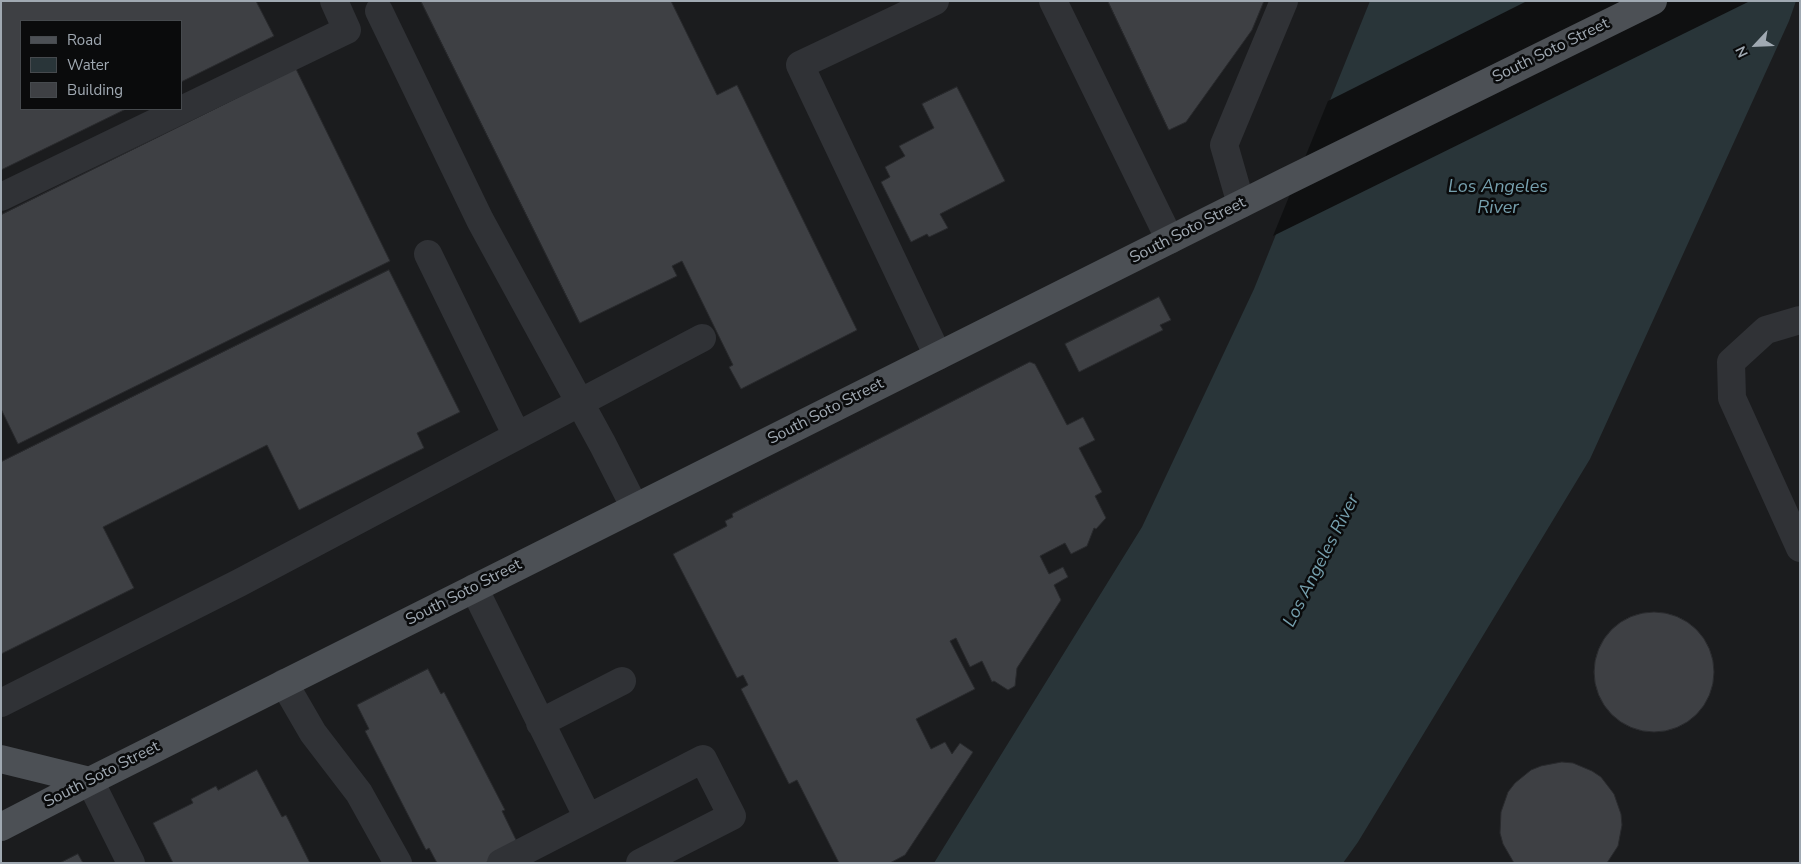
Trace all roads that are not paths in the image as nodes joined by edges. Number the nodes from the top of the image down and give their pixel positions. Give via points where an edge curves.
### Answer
1 (334, 1) edge
2 (935, 1) edge
3 (1053, 1) edge
4 (1284, 1) edge
5 (1653, 1) edge
6 (379, 10) dead end
7 (181, 110) edge
8 (182, 110) edge
9 (1, 197) edge
10 (1241, 204) junction
11 (1170, 240) junction
12 (428, 254) dead end
13 (1800, 320) edge
14 (702, 338) dead end
15 (938, 356) junction
16 (580, 403) junction
17 (517, 436) junction
18 (635, 508) junction
19 (1800, 548) edge
20 (474, 588) junction
21 (622, 681) dead end
22 (284, 683) junction
23 (1, 703) edge
24 (540, 723) junction
25 (1, 759) edge
26 (90, 781) junction
27 (588, 818) junction
28 (1, 827) edge
29 (131, 863) edge
30 (398, 863) edge
31 (501, 863) edge
32 (640, 863) edge

1 - 8 lane via 347,30
2 - 15 lane via 800,65
3 - 11 lane
4 - 10 lane via 1224,145
5 - 10 main road, South Soto Street
6 - 16 lane via 480,220
7 - 9 lane
10 - 11 main road, South Soto Street
11 - 15 main road, South Soto Street
12 - 17 lane
13 - 19 lane via 1766,330 1730,362 1732,398
14 - 16 lane
15 - 18 main road, South Soto Street
16 - 17 lane
16 - 18 lane
17 - 23 lane
18 - 20 main road, South Soto Street
20 - 22 main road, South Soto Street
20 - 24 lane
21 - 24 lane
22 - 26 main road, South Soto Street
22 - 30 lane via 313,733 359,793
24 - 27 lane
25 - 26 main road
26 - 28 main road, South Soto Street
26 - 29 lane
27 - 31 lane
27 - 32 lane via 703,759 732,816

